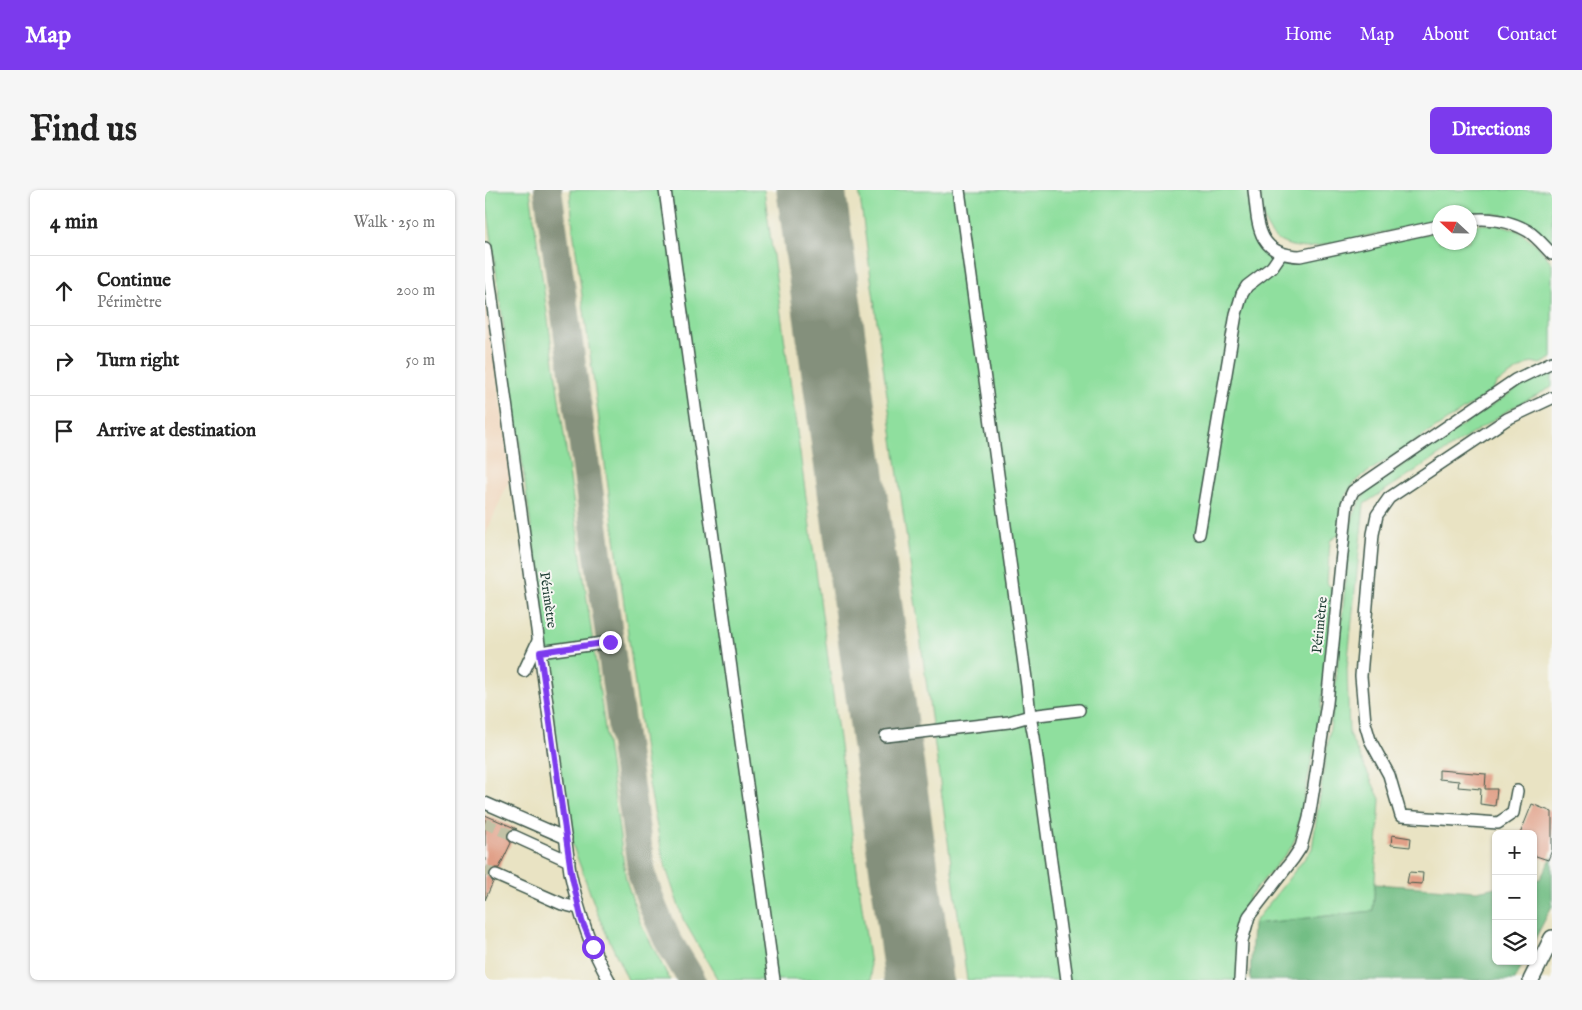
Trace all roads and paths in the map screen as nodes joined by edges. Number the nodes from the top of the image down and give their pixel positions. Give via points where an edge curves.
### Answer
1 (665, 190) edge
2 (959, 190) edge
3 (1254, 190) edge
4 (1477, 220) edge
5 (1432, 228) edge
6 (485, 248) edge
7 (1281, 254) junction
8 (1552, 254) edge
9 (1552, 362) edge
10 (1552, 398) edge
11 (1199, 534) dead end
12 (538, 639) junction
13 (610, 642) dead end
14 (540, 652) junction
15 (524, 671) dead end
16 (1079, 710) dead end
17 (1029, 716) junction
18 (886, 736) dead end
19 (1517, 791) dead end
20 (485, 803) edge
21 (514, 836) tunnel mouth
22 (566, 838) junction
23 (569, 861) junction
24 (496, 875) tunnel mouth
25 (578, 908) junction
26 (1552, 938) edge
27 (609, 980) edge
28 (774, 980) edge
29 (1067, 980) edge
30 (1240, 980) edge
31 (1531, 980) edge

1 - 28 lane
2 - 17 lane
3 - 7 lane via 1259,232 1275,252
4 - 8 lane via 1491,219 1517,226 1529,232
5 - 7 lane via 1300,256
6 - 12 lane, Périmètre
7 - 11 lane via 1272,267 1247,286 1236,314
9 - 30 lane, Périmètre via 1515,380 1353,491 1347,504 1327,703 1309,818 1293,860 1249,916 1242,941
10 - 19 lane via 1507,419 1389,498 1377,515 1361,676 1365,724 1389,775 1401,816 1498,823 1513,813
12 - 14 lane, Périmètre
12 - 15 lane
13 - 14 lane
14 - 22 lane, Périmètre
16 - 17 lane
17 - 18 lane via 1009,722
17 - 29 lane
20 - 22 lane
21 - 23 lane
22 - 23 lane, Périmètre
23 - 25 lane, Périmètre
24 - 25 lane
25 - 27 lane, Périmètre via 598,961
26 - 31 main road

